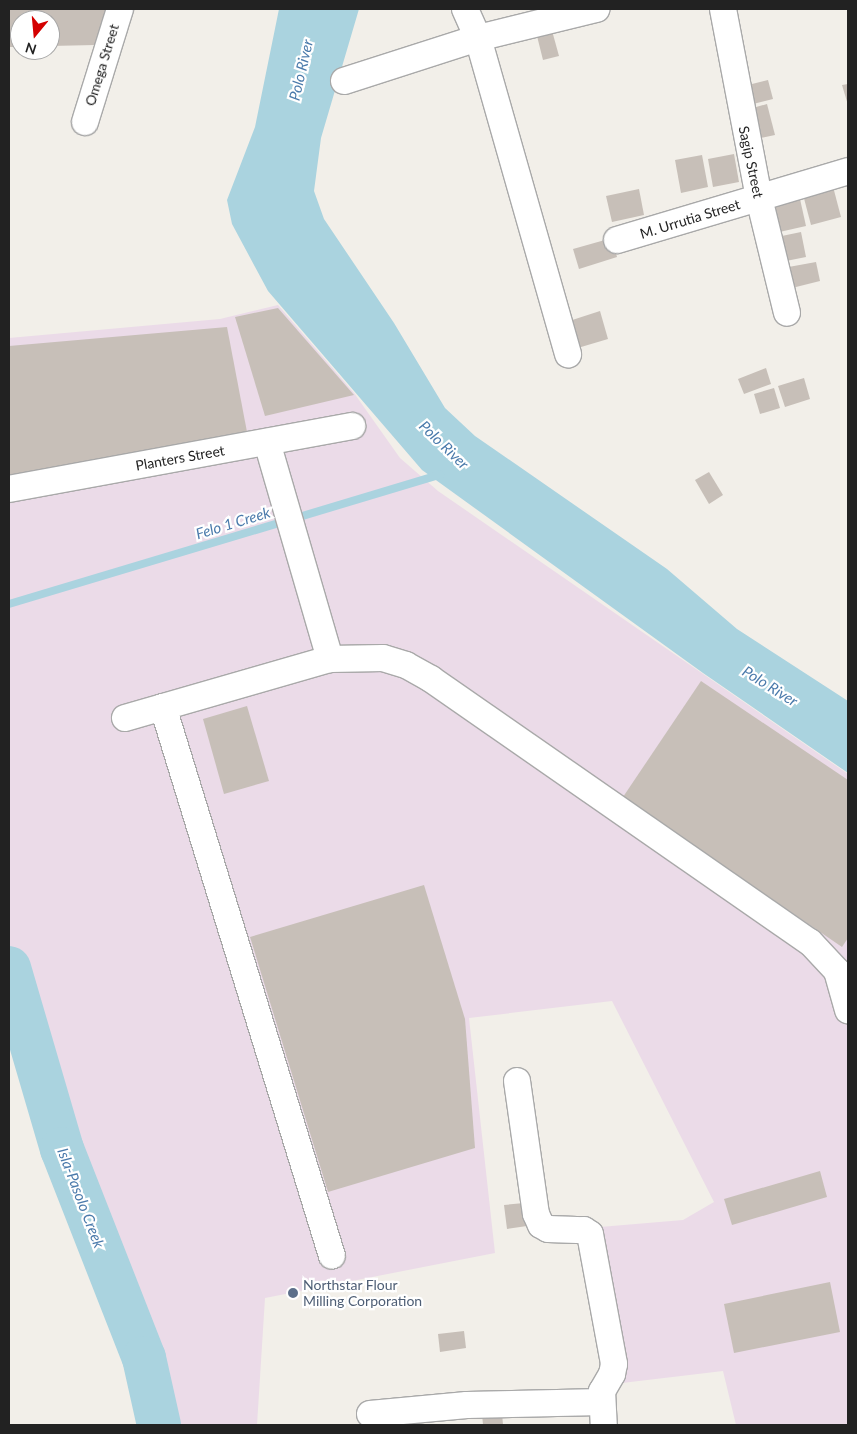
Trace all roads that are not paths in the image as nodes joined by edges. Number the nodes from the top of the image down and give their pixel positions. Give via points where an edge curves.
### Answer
1 (120, 9) edge
2 (465, 9) edge
3 (596, 9) edge
4 (723, 9) edge
5 (478, 38) junction
6 (344, 81) dead end
7 (85, 122) dead end
8 (848, 171) edge
9 (759, 198) junction
10 (617, 240) dead end
11 (787, 313) dead end
12 (568, 354) dead end
13 (352, 426) dead end
14 (267, 442) junction
15 (9, 489) edge
16 (330, 659) junction
17 (163, 707) junction
18 (125, 718) dead end
19 (848, 1010) edge
20 (517, 1081) dead end
21 (332, 1256) dead end
22 (370, 1414) dead end
23 (603, 1414) edge

1 - 7 street, Omega Street
2 - 5 street
3 - 5 street
4 - 9 street, Sagip Street
5 - 6 street
5 - 12 street
8 - 9 street, M. Urrutia Street
9 - 10 street, M. Urrutia Street
9 - 11 street, Sagip Street
13 - 14 street, Planters Street
14 - 15 street, Planters Street
14 - 16 street
16 - 17 street
16 - 19 street via 383,658 431,678 810,942 836,971
17 - 18 street
17 - 21 street
20 - 23 street via 536,1214 541,1225 548,1229 584,1230 590,1234 614,1364 602,1391
22 - 23 street via 467,1405

